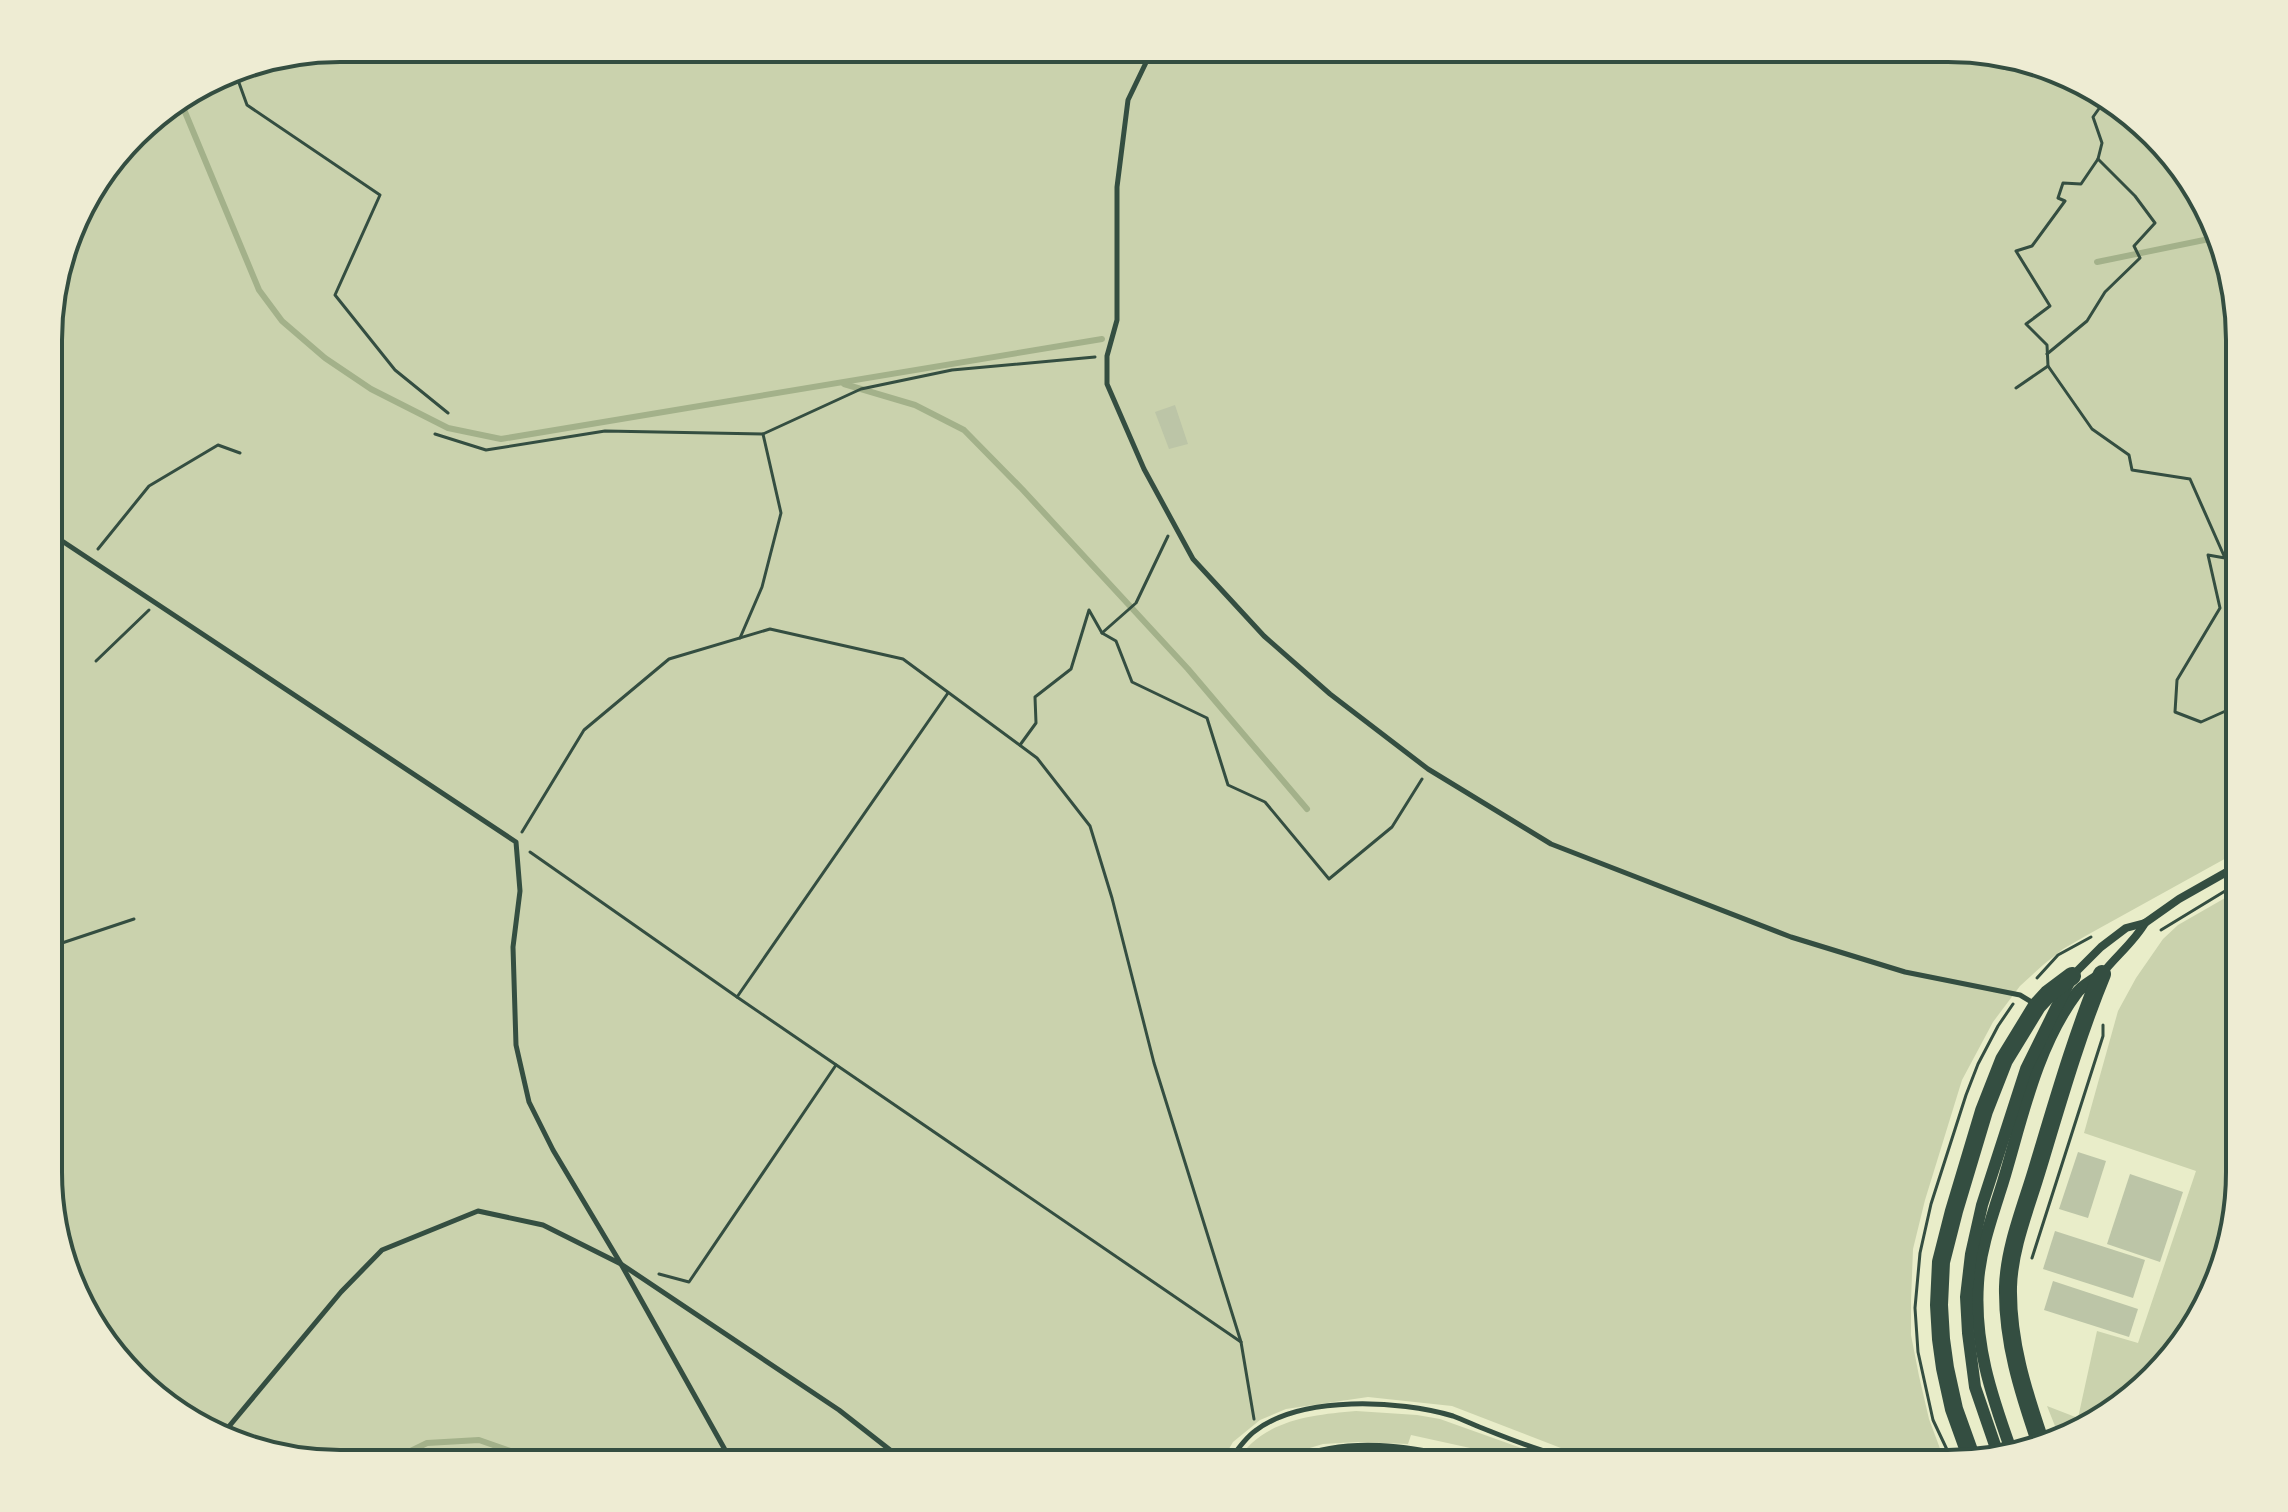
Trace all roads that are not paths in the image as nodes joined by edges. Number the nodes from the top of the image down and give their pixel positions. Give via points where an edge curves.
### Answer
1 (1146, 62) edge
2 (62, 541) edge
3 (2225, 873) edge
4 (2145, 923) junction
5 (2102, 974) junction
6 (2072, 976) junction
7 (2037, 1006) junction
8 (621, 1264) junction
9 (229, 1427) edge
10 (2038, 1435) edge
11 (2009, 1443) edge
12 (1995, 1446) edge
13 (1239, 1449) edge
14 (1541, 1449) edge
15 (1965, 1449) edge
16 (725, 1450) edge
17 (890, 1450) edge

1 - 7 lane via 1128,100 1117,187 1117,320 1107,356 1107,384 1144,469 1193,559 1264,636 1428,769 1551,844 1805,941 1905,972 2020,995
2 - 8 lane via 516,842 516,1045 529,1102
3 - 4 street
4 - 5 street
4 - 6 street via 2126,928
5 - 10 highway via 2082,1023 2008,1284 2013,1348
5 - 11 street via 2077,992 2033,1081 1977,1282 1987,1382
6 - 7 highway
6 - 12 street via 2026,1069 1971,1254 1966,1297 1969,1347 1975,1387
7 - 15 highway via 2004,1060 1984,1111 1941,1262 1941,1339
8 - 9 lane via 543,1225 478,1211 437,1226 382,1250
8 - 16 lane
8 - 17 lane
13 - 14 lane via 1255,1431 1284,1417 1356,1404 1425,1409

